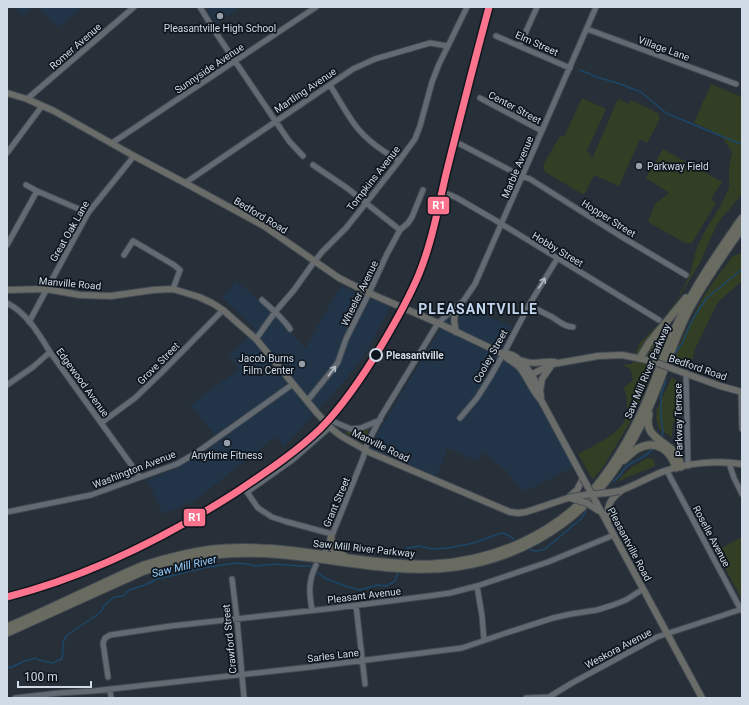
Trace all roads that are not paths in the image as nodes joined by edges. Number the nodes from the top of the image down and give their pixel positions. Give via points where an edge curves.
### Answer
1 (134, 7) edge
2 (200, 7) edge
3 (316, 7) edge
4 (467, 7) edge
5 (537, 7) edge
6 (596, 7) edge
7 (587, 29) junction
8 (496, 36) dead end
9 (448, 46) junction
10 (520, 46) junction
11 (235, 61) junction
12 (570, 68) junction
13 (736, 84) dead end
14 (330, 85) junction
15 (7, 93) edge
16 (480, 98) dead end
17 (27, 99) junction
18 (42, 106) junction
19 (276, 121) junction
20 (542, 131) junction
21 (112, 143) junction
22 (460, 144) dead end
23 (7, 153) edge
24 (134, 156) junction
25 (303, 156) dead end
26 (399, 161) junction
27 (314, 165) dead end
28 (523, 176) junction
29 (185, 183) junction
30 (26, 185) dead end
31 (423, 190) dead end
32 (36, 191) junction
33 (448, 194) dead end
34 (366, 203) junction
35 (88, 213) junction
36 (742, 218) edge
37 (502, 224) junction
38 (742, 228) edge
39 (400, 230) junction
40 (7, 245) edge
41 (124, 255) dead end
42 (557, 259) junction
43 (314, 262) junction
44 (686, 275) dead end
45 (699, 282) junction
46 (46, 289) junction
47 (7, 290) edge
48 (173, 290) junction
49 (369, 293) junction
50 (262, 300) dead end
51 (7, 303) edge
52 (529, 305) junction
53 (457, 307) junction
54 (223, 310) junction
55 (275, 312) junction
56 (659, 320) dead end
57 (29, 322) junction
58 (438, 323) junction
59 (573, 327) dead end
60 (290, 329) dead end
61 (456, 332) junction
62 (256, 339) junction
63 (50, 352) junction
64 (503, 354) junction
65 (640, 358) junction
66 (518, 359) junction
67 (555, 363) junction
68 (686, 374) junction
69 (529, 376) junction
70 (293, 384) junction
71 (7, 385) edge
72 (540, 391) junction
73 (741, 392) edge
74 (541, 400) junction
75 (307, 401) junction
76 (651, 404) junction
77 (460, 418) dead end
78 (380, 420) junction
79 (101, 423) junction
80 (327, 424) junction
81 (742, 429) edge
82 (365, 450) junction
83 (729, 463) junction
84 (742, 464) edge
85 (682, 467) junction
86 (667, 470) junction
87 (612, 474) junction
88 (140, 477) junction
89 (583, 478) junction
90 (621, 491) junction
91 (592, 494) junction
92 (742, 494) edge
93 (568, 498) junction
94 (605, 511) junction
95 (7, 512) edge
96 (614, 535) junction
97 (332, 536) junction
98 (347, 558) junction
99 (320, 560) junction
100 (393, 566) junction
101 (406, 566) junction
102 (232, 578) dead end
103 (477, 586) junction
104 (643, 589) junction
105 (356, 605) junction
106 (742, 609) edge
107 (312, 610) junction
108 (237, 619) junction
109 (7, 627) edge
110 (7, 633) edge
111 (667, 634) junction
112 (484, 640) junction
113 (362, 661) junction
114 (242, 674) junction
115 (108, 677) dead end
116 (365, 684) dead end
117 (110, 689) junction
118 (15, 698) edge
119 (111, 698) edge
120 (244, 698) edge
121 (526, 698) edge
122 (550, 698) edge
123 (702, 698) edge

1 - 17 street, Romer Avenue
2 - 11 street
3 - 11 street, Sunnyside Avenue
4 - 9 street, Tompkins Avenue
5 - 10 street
6 - 7 street, Marble Avenue
7 - 12 street, Marble Avenue
7 - 13 street, Village Lane
8 - 10 street, Elm Street
9 - 14 street, Martling Avenue via 430,43 375,58
9 - 26 street, Tompkins Avenue via 437,70 415,138
10 - 12 street, Elm Street
11 - 19 street
11 - 21 street, Sunnyside Avenue
12 - 20 street, Marble Avenue
14 - 19 street, Martling Avenue
14 - 26 street via 355,126 379,148
15 - 17 main road, Bedford Road
16 - 20 street, Center Street
17 - 18 main road, Bedford Road
18 - 21 main road, Bedford Road
18 - 23 street
19 - 25 street
19 - 29 street, Martling Avenue
20 - 28 street, Marble Avenue
21 - 24 main road, Bedford Road
22 - 28 street, Hopper Street
24 - 29 main road, Bedford Road
24 - 35 street, Great Oak Lane
26 - 34 street, Tompkins Avenue
27 - 34 street
28 - 37 street, Marble Avenue
28 - 44 street, Hopper Street
29 - 43 main road, Bedford Road via 264,226
30 - 32 street
31 - 39 street, Wheeler Avenue via 412,217
32 - 35 street
32 - 40 street
33 - 37 street, Hobby Street
34 - 39 street
34 - 43 street, Tompkins Avenue
35 - 46 street, Great Oak Lane
36 - 45 highway, Saw Mill River Parkway
37 - 42 street, Hobby Street
37 - 53 street, Marble Avenue via 475,284
38 - 76 highway, Saw Mill River Parkway via 704,283 687,314
39 - 49 street, Wheeler Avenue
41 - 48 street via 132,241 174,265 180,270
52 -> 42 street, Cooley Street
42 - 56 street, Hobby Street
43 - 49 main road, Bedford Road via 336,277
43 - 55 street, Tompkins Avenue
45 - 65 highway via 648,343
45 - 101 highway, Saw Mill River Parkway via 674,329 634,427 612,466 582,500 546,529 502,550 451,563
46 - 47 main road, Manville Road
46 - 48 main road, Manville Road via 80,295 111,296
46 - 57 street, Great Oak Lane
48 - 54 main road, Manville Road via 199,297
49 - 58 main road, Bedford Road
75 -> 49 street, Wheeler Avenue via 338,362 346,339
50 - 55 street
51 - 57 street, Edgewood Avenue
52 - 59 street via 568,327
52 - 64 street, Cooley Street
53 - 58 street, Marble Avenue
53 - 61 main road via 454,318
54 - 62 main road, Manville Road
54 - 79 street, Grove Street via 135,398
55 - 60 street
55 - 62 street, Tompkins Avenue
57 - 63 street, Edgewood Avenue
58 - 61 main road, Bedford Road
58 - 78 street, Marble Avenue
61 - 64 main road, Bedford Road
62 - 70 main road, Manville Road
63 - 71 street
63 - 79 street, Edgewood Avenue
64 - 66 main road, Bedford Road
64 - 69 main road, Bedford Road
64 - 77 street, Cooley Street via 477,398
65 - 67 main road, Bedford Road via 610,355
65 - 68 main road, Bedford Road, bridge
66 - 67 main road, Bedford Road via 529,364 550,361
66 - 69 main road via 524,364
67 - 69 main road, Bedford Road
67 - 72 main road via 541,381
68 - 73 main road, Bedford Road
68 - 85 street, Parkway Terrace
69 - 72 main road, Pleasantville Road
69 - 74 main road, Pleasantville Road via 534,392
70 - 75 main road, Manville Road
70 - 88 street, Washington Avenue via 196,453 177,464
72 - 74 main road, Pleasantville Road
73 - 81 street
74 - 89 main road, Pleasantville Road
75 - 80 main road, Manville Road
76 - 85 highway via 649,431 674,452
76 - 87 highway, Saw Mill River Parkway
78 - 80 street via 361,428 351,429 332,421
78 - 82 street, Grant Street
79 - 88 street, Edgewood Avenue
80 - 82 main road, Manville Road
80 - 97 street via 291,461 248,492 258,508 272,516
82 - 93 main road, Manville Road via 510,512 526,512
82 - 97 street, Grant Street
83 - 84 main road, Manville Road
83 - 85 main road, Manville Road
83 - 92 street
85 - 86 main road, Manville Road
85 - 87 highway via 664,450 657,446 646,446 632,452
86 - 90 main road, Manville Road
86 - 106 street, Roselle Avenue
87 - 101 highway, Saw Mill River Parkway via 576,513 524,547 464,566 431,569
88 - 95 street, Washington Avenue via 91,495
89 - 91 main road, Pleasantville Road, bridge
89 - 93 main road via 577,490
90 - 91 main road, Manville Road, bridge
90 - 94 main road via 612,499
91 - 93 main road, Manville Road, bridge
91 - 94 main road, Pleasantville Road, bridge
93 - 94 main road, bridge
94 - 96 main road, Pleasantville Road
96 - 103 street, Pleasant Avenue via 548,562
96 - 104 main road, Pleasantville Road
97 - 98 highway via 333,549
97 - 99 street, Grant Street
98 - 99 highway, Saw Mill River Parkway
98 - 100 highway, Saw Mill River Parkway
99 - 100 highway, Saw Mill River Parkway
99 - 107 street, Grant Street via 310,585
99 - 109 highway, Saw Mill River Parkway via 278,549 248,547 212,549 177,556 142,566
99 - 110 highway, Saw Mill River Parkway via 250,553 213,555 178,561 128,578
100 - 101 highway, Saw Mill River Parkway
102 - 108 street, Crawford Street
103 - 105 street, Pleasant Avenue via 450,593
103 - 112 street
104 - 111 main road, Pleasantville Road
104 - 112 street, Sarles Lane via 613,605 553,618
105 - 107 street, Pleasant Avenue
105 - 113 street
106 - 111 street, Weskora Avenue
107 - 108 street, Pleasant Avenue
108 - 114 street, Crawford Street
108 - 115 street, Pleasant Avenue via 107,636 103,643
111 - 122 street, Weskora Avenue via 572,683
111 - 123 main road, Pleasantville Road
112 - 113 street, Sarles Lane via 462,648
113 - 114 street, Sarles Lane
113 - 116 street
114 - 117 street, Sarles Lane
114 - 120 street, Crawford Street
117 - 118 street, Sarles Lane
117 - 119 street
121 - 122 street

